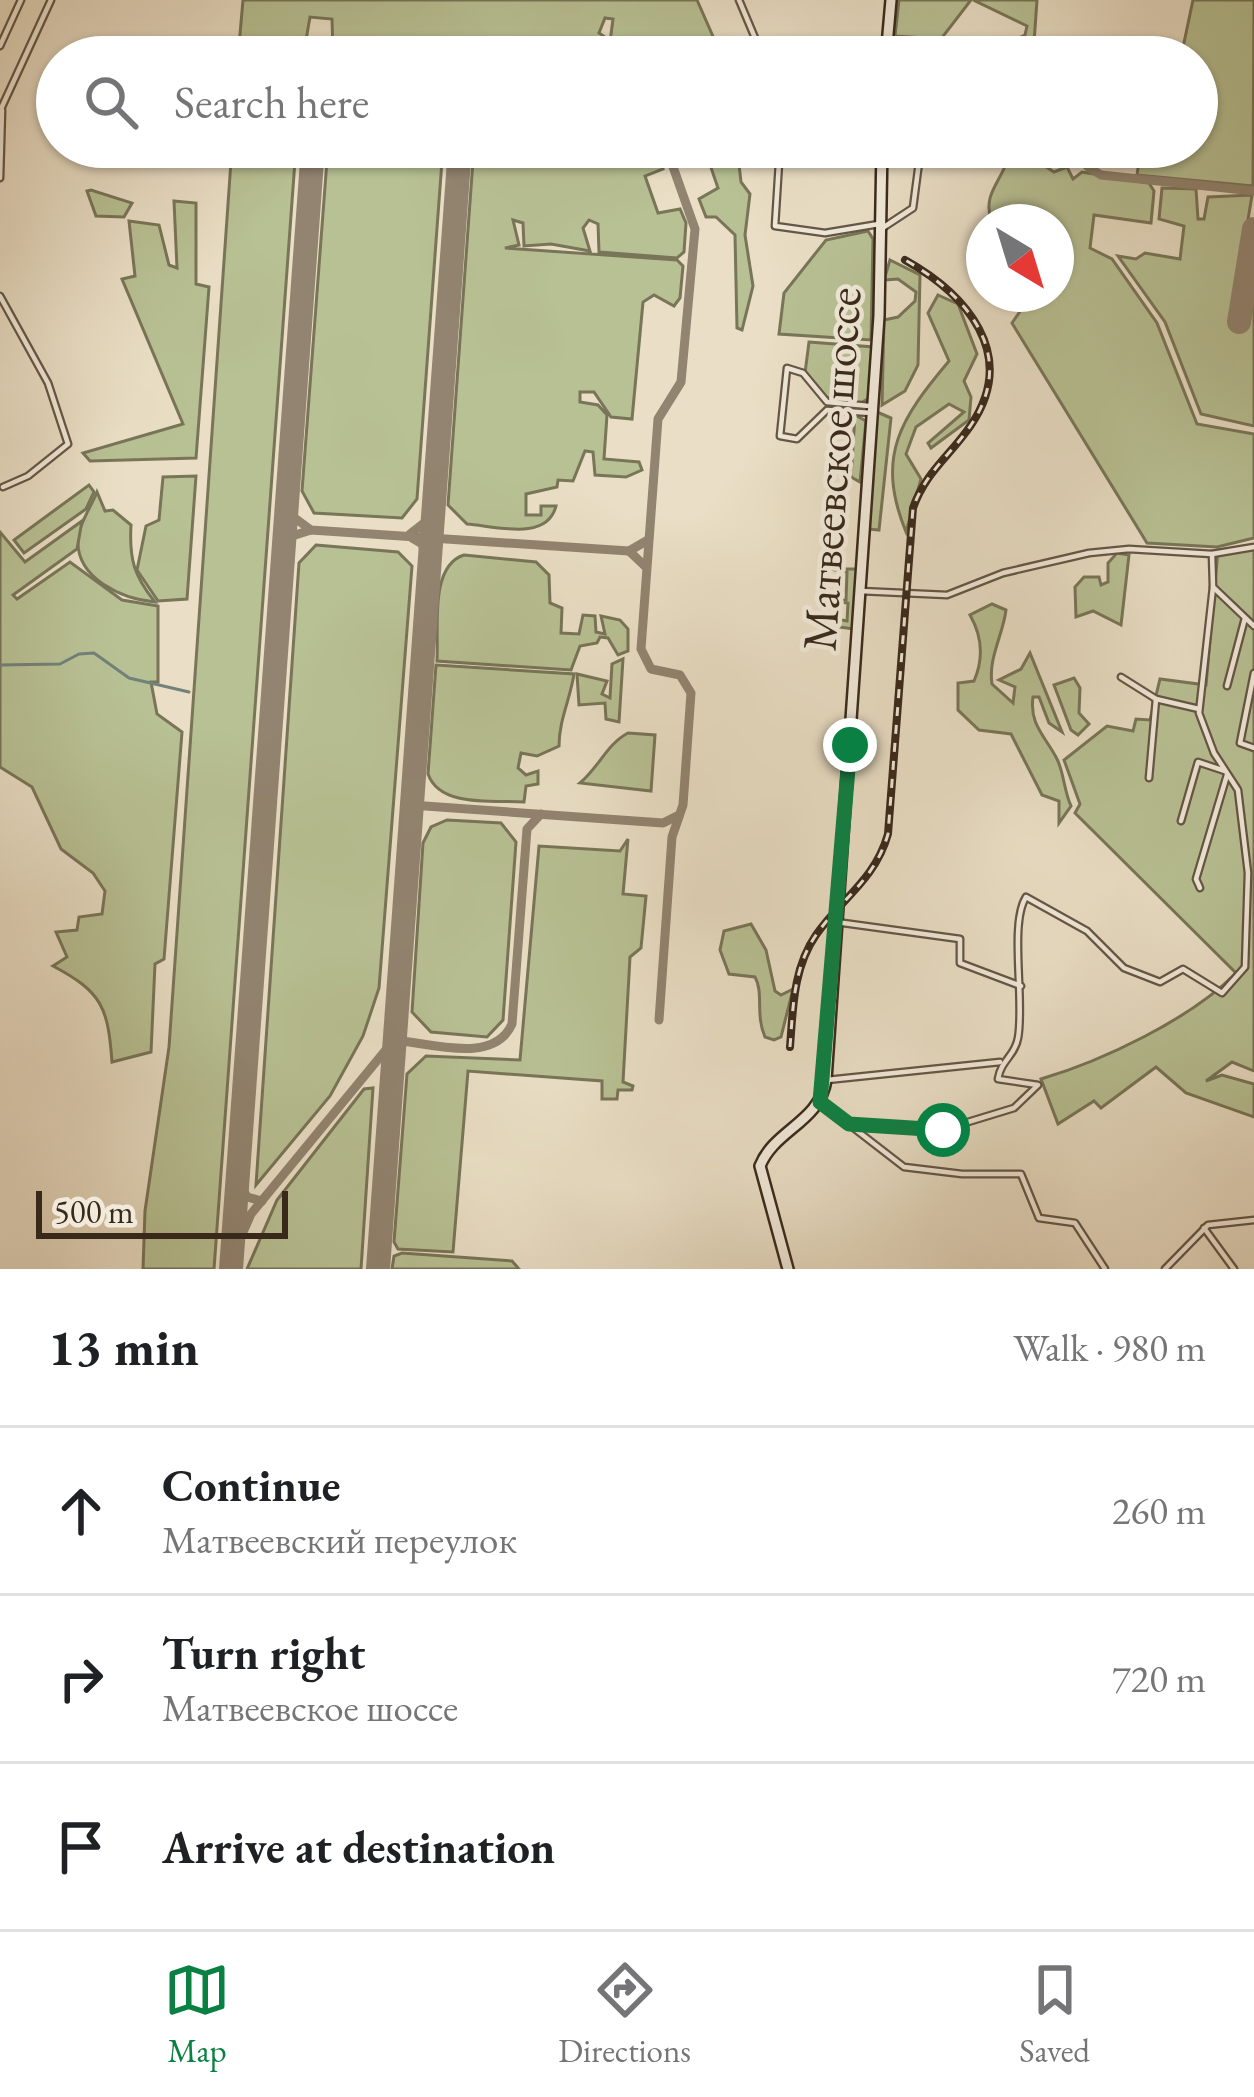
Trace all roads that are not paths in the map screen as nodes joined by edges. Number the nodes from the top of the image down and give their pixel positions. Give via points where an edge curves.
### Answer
1 (21, 0) edge
2 (51, 0) edge
3 (740, 0) edge
4 (891, 0) edge
5 (755, 36) edge
6 (888, 36) edge
7 (0, 46) edge
8 (1, 110) edge
9 (779, 168) edge
10 (882, 168) edge
11 (918, 168) edge
12 (0, 178) edge
13 (881, 226) junction
14 (0, 296) edge
15 (2, 306) edge
16 (872, 409) junction
17 (3, 487) dead end
18 (1254, 547) edge
19 (1212, 554) junction
20 (1213, 587) junction
21 (860, 591) junction
22 (1245, 618) junction
23 (1254, 626) edge
24 (1254, 673) edge
25 (1121, 677) dead end
26 (1227, 686) dead end
27 (1156, 699) junction
28 (1199, 709) junction
29 (1254, 748) edge
30 (1226, 773) junction
31 (1149, 778) dead end
32 (1181, 821) dead end
33 (1200, 888) dead end
34 (836, 922) junction
35 (1021, 986) junction
36 (1000, 1062) junction
37 (826, 1079) junction
38 (820, 1102) junction
39 (849, 1124) junction
40 (1254, 1220) edge
41 (1204, 1228) junction
42 (1100, 1267) edge
43 (1168, 1268) edge
44 (788, 1269) edge
45 (1234, 1269) edge

1 - 7 street
2 - 8 street
3 - 5 street
4 - 6 main road
8 - 12 street
9 - 13 street via 775,226 825,233
10 - 13 main road, Матвеевское шоссе
11 - 13 street via 913,208
13 - 16 main road, Матвеевское шоссе
14 - 15 street
15 - 17 street via 48,383 68,443
16 - 16 street via 827,402 803,373 788,368 780,436 797,439 827,410
16 - 21 main road, Матвеевское шоссе
18 - 19 street
19 - 20 street
19 - 21 street via 1113,550 1003,573 947,595
20 - 22 street
20 - 28 street
21 - 34 main road, Матвеевское шоссе
22 - 23 street
22 - 26 street
24 - 29 street via 1240,742
25 - 27 street
27 - 28 street
27 - 31 street
28 - 30 street
30 - 32 street via 1198,762
30 - 33 street
30 - 35 street via 1238,790 1248,873 1245,967 1222,993 1183,969 1162,982 1126,969 1087,931 1026,897 1017,935
34 - 35 street via 960,938 960,963
34 - 37 main road, Матвеевское шоссе
35 - 36 street via 1018,1037
36 - 37 street
36 - 39 street via 998,1079 1038,1084 1007,1111 932,1131
37 - 38 main road, Матвеевское шоссе
38 - 39 street
38 - 44 main road via 760,1166
39 - 42 street via 904,1167 1021,1174 1039,1218 1075,1223
40 - 41 street
41 - 43 street
41 - 45 street

